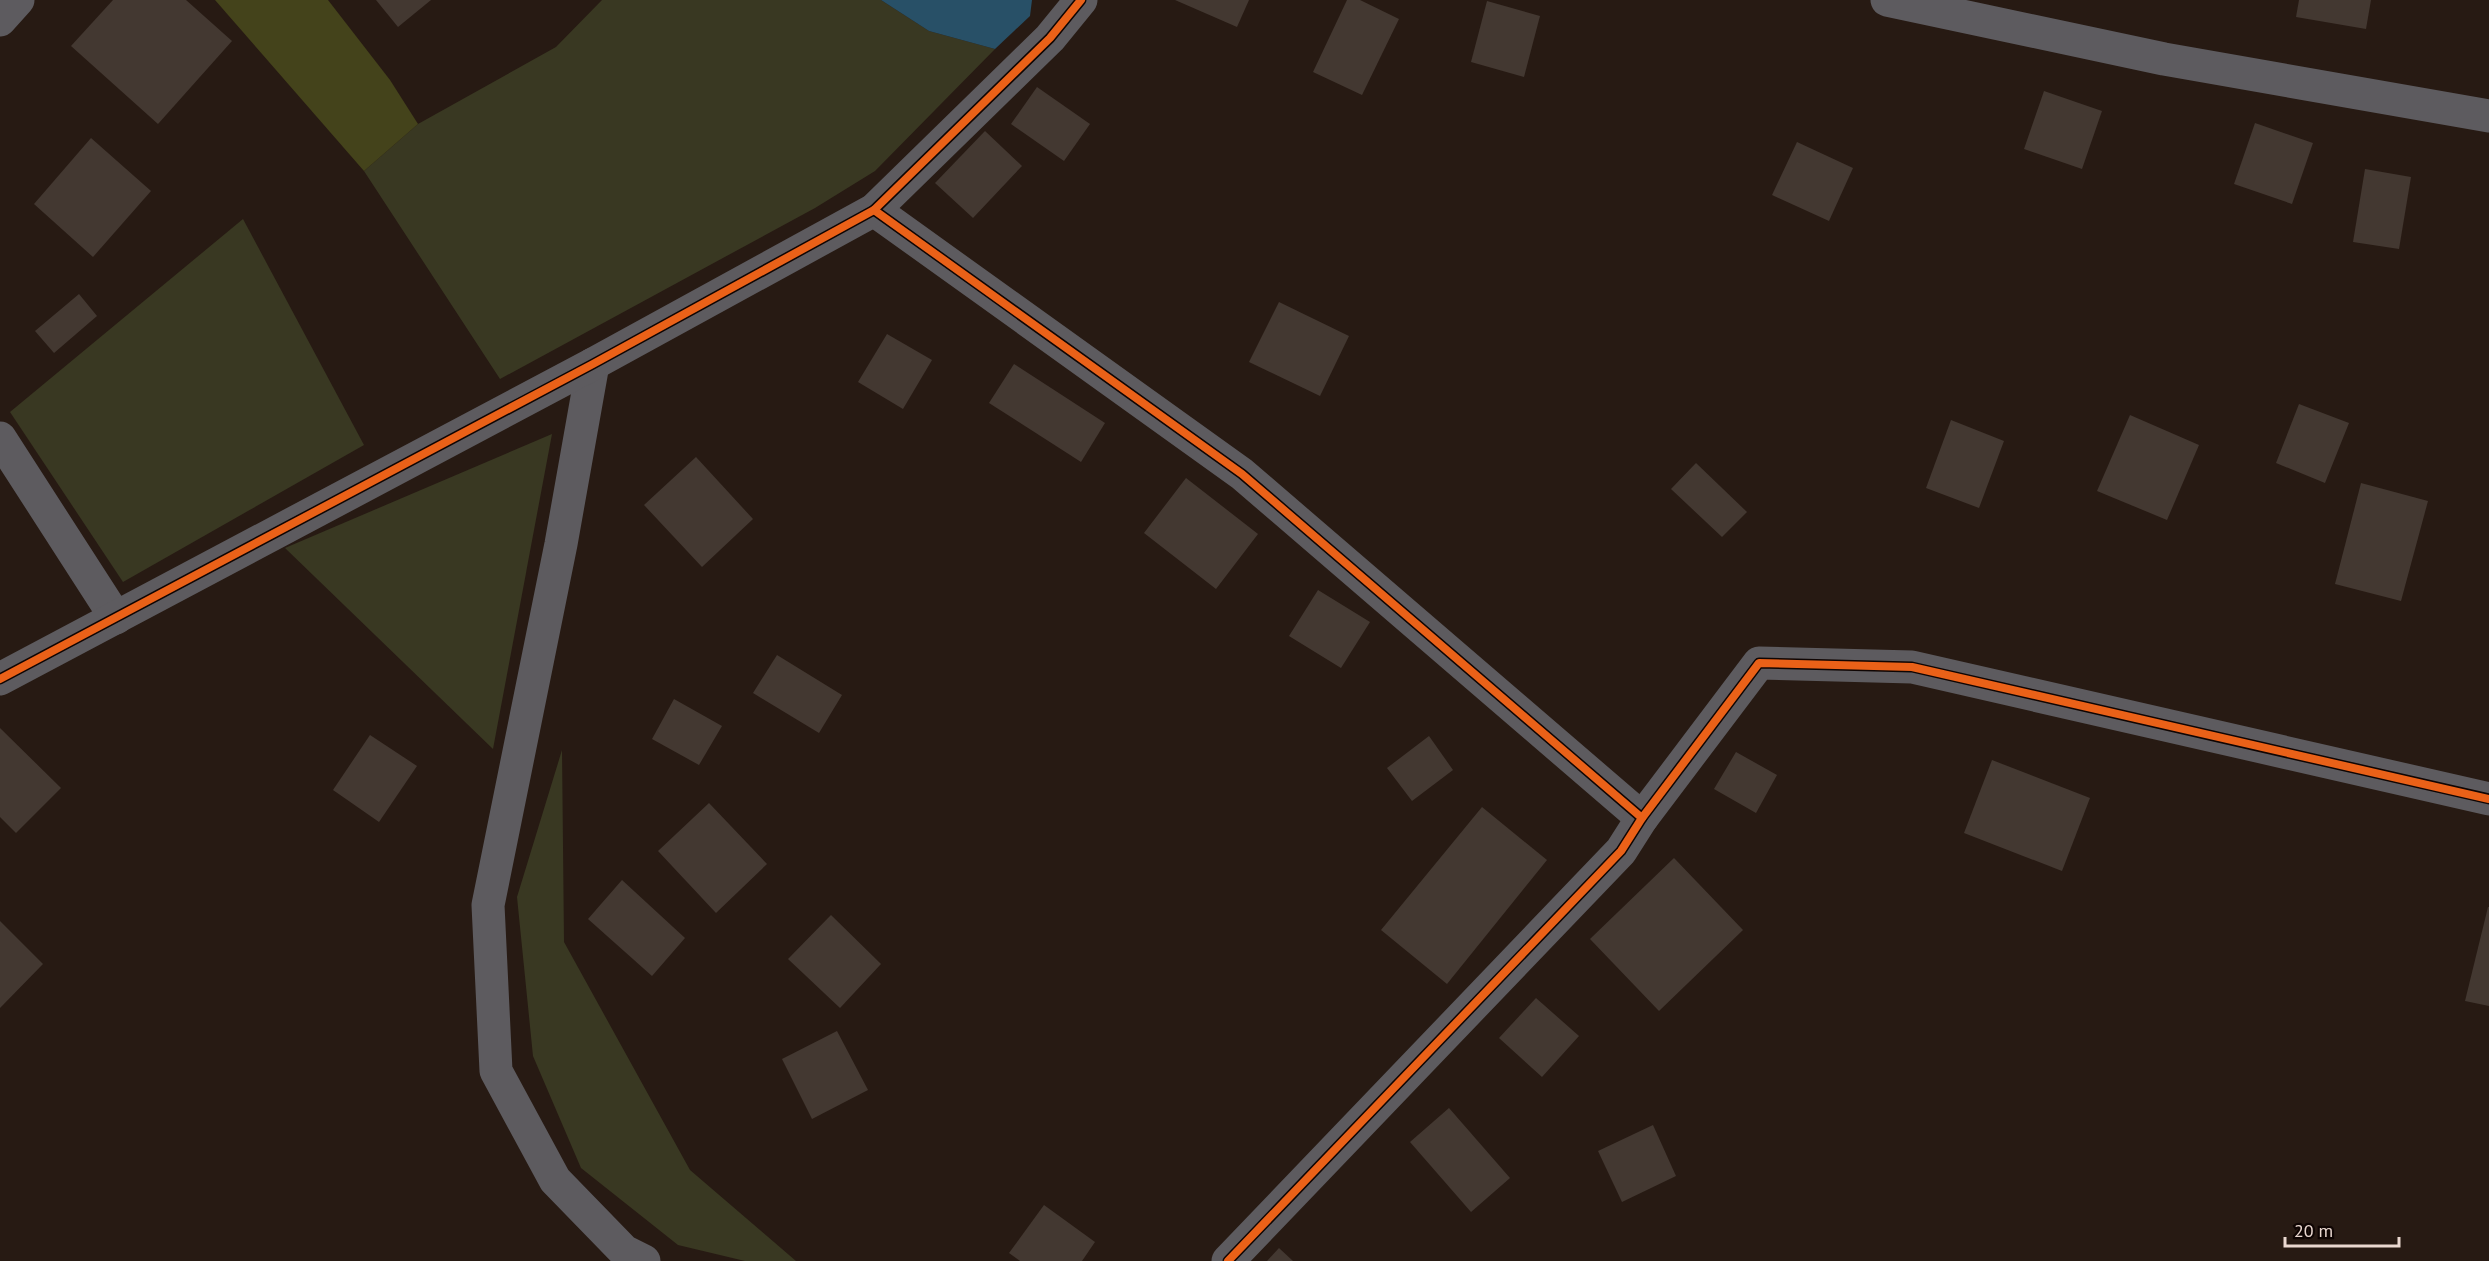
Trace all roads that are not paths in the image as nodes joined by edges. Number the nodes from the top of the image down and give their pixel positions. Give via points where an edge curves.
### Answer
1 (18, 0) edge
2 (1081, 0) edge
3 (1887, 0) edge
4 (0, 20) edge
5 (2489, 116) edge
6 (874, 210) junction
7 (593, 364) junction
8 (0, 438) edge
9 (116, 618) junction
10 (0, 679) edge
11 (2489, 799) edge
12 (1642, 818) junction
13 (644, 1261) edge
14 (1228, 1261) edge

1 - 4 street
2 - 6 street via 1050,38
3 - 5 street via 2164,58
6 - 7 street
6 - 12 street via 1242,474
7 - 9 street
7 - 13 street via 488,905 496,1071 555,1180 624,1251
8 - 9 street
9 - 10 street
11 - 12 street via 1912,667 1759,663
12 - 14 street via 1621,851

